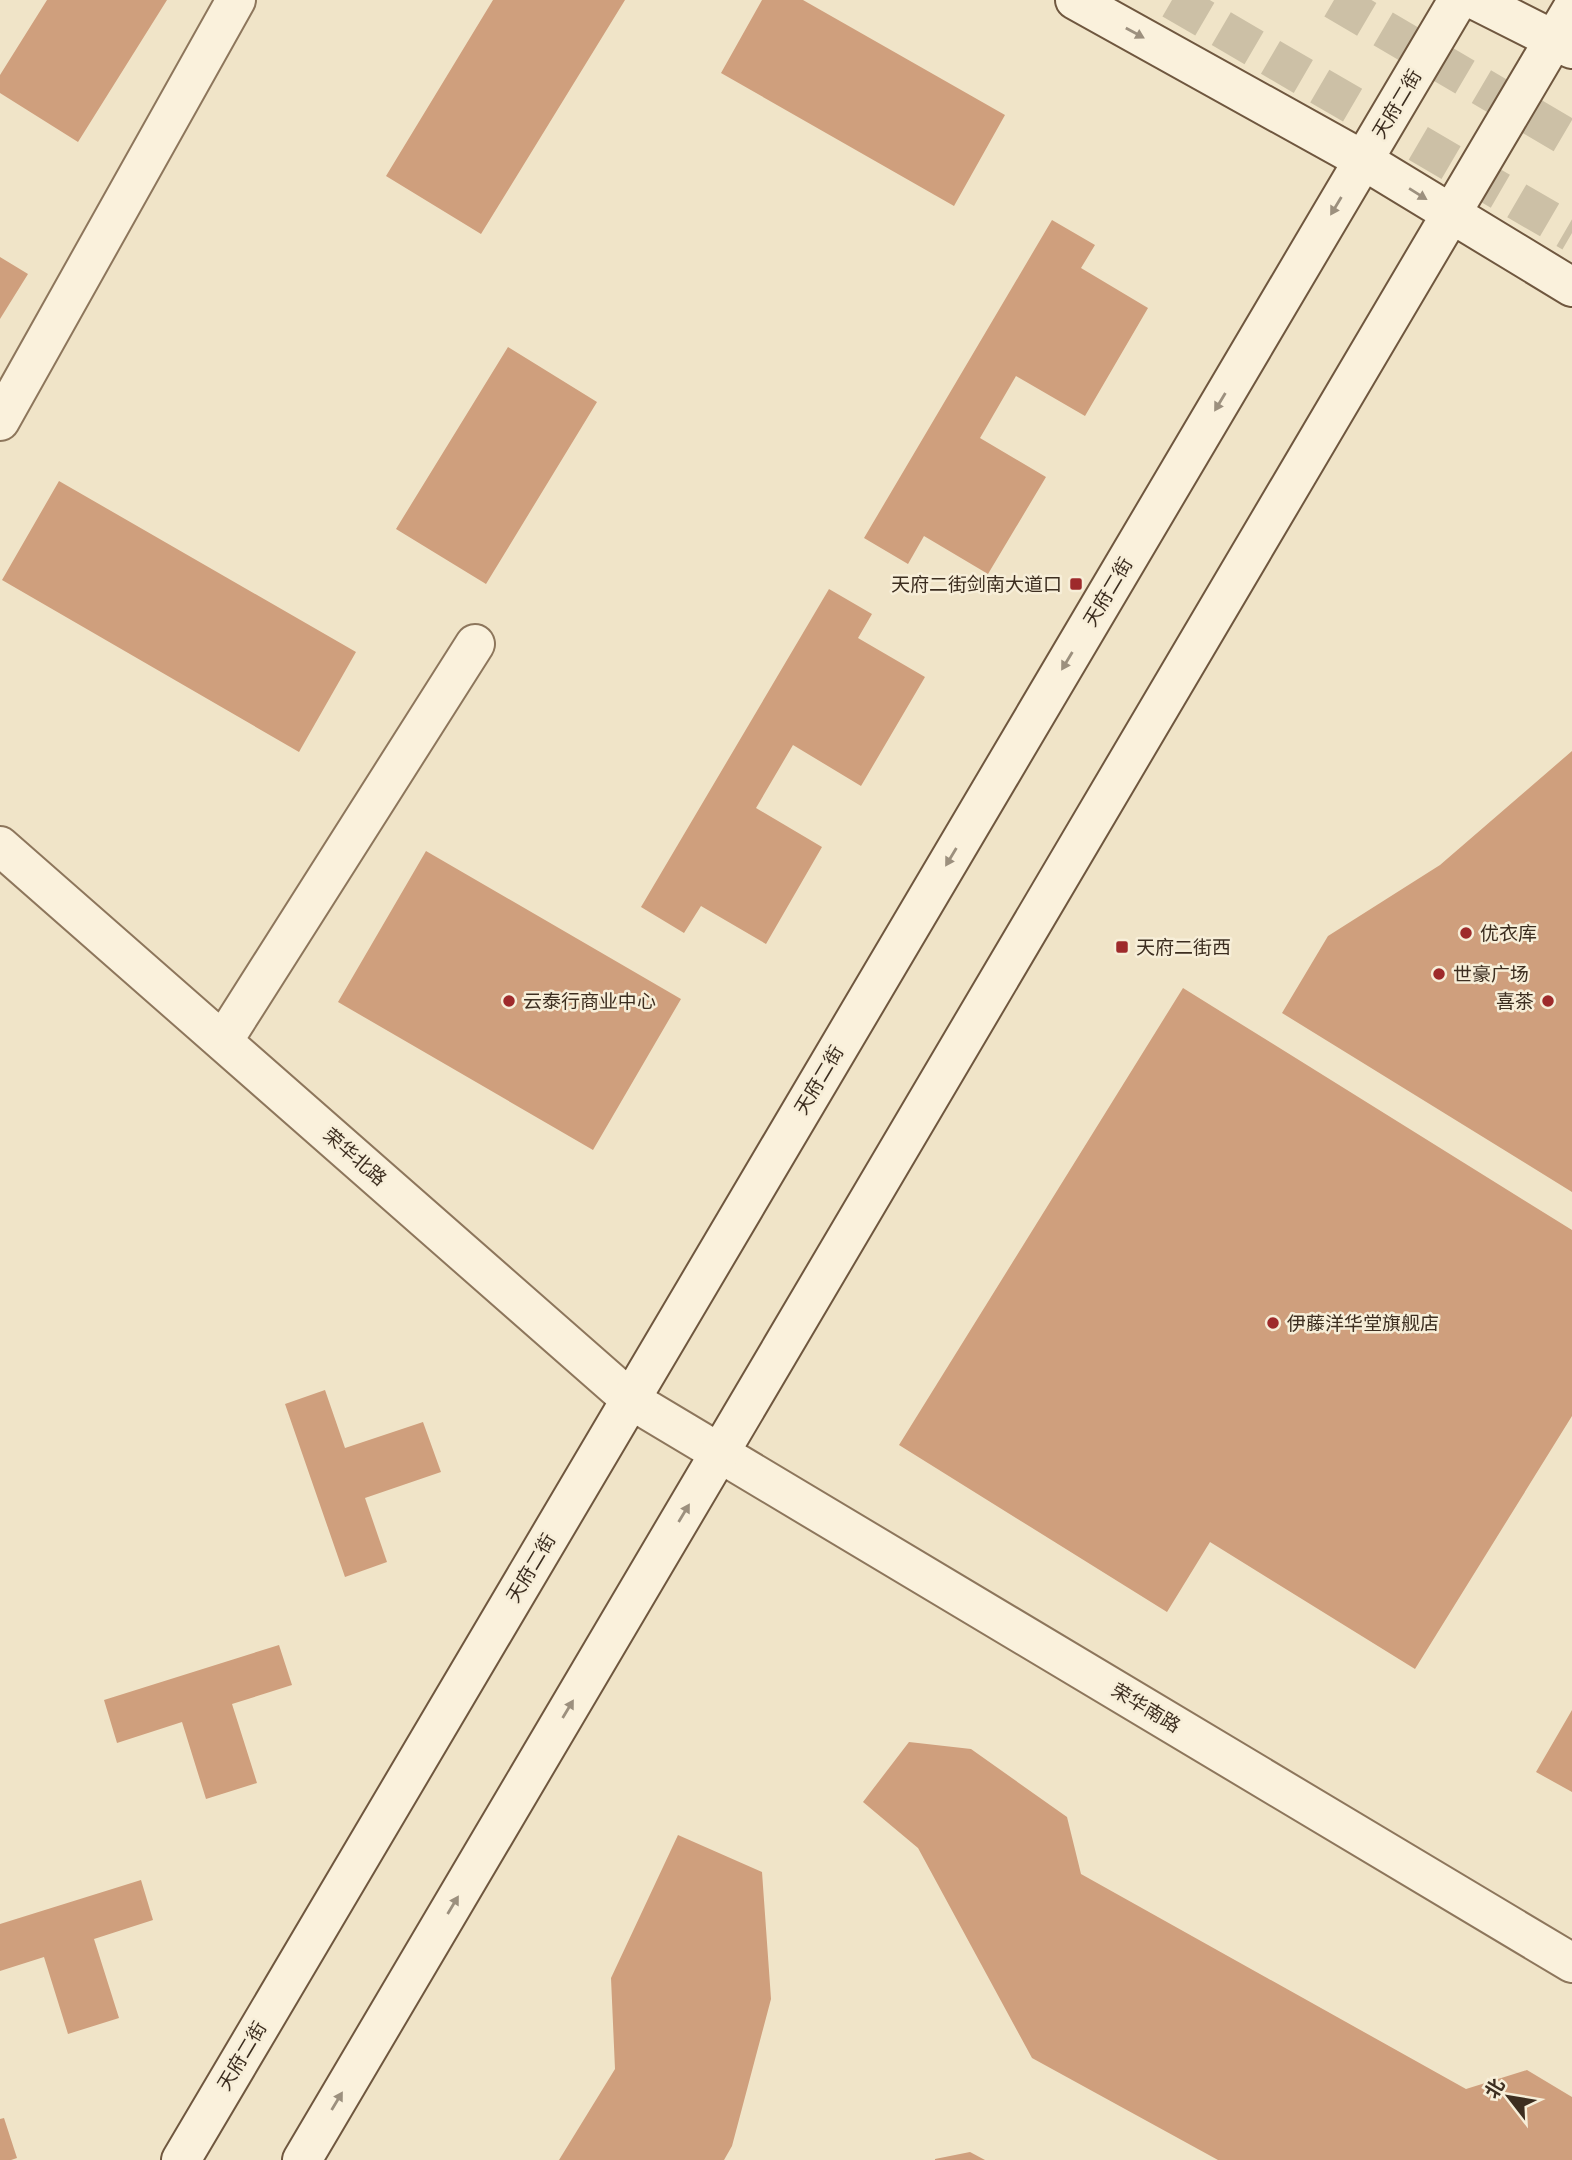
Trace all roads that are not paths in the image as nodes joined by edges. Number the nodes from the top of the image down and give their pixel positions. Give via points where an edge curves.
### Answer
1 (236, 0) edge
2 (1458, 0) edge
3 (1475, 0) edge
4 (1095, 2) edge
5 (1566, 32) edge
6 (1363, 160) junction
7 (1450, 215) junction
8 (1572, 287) edge
9 (0, 421) edge
10 (475, 644) dead end
11 (0, 846) edge
12 (223, 1041) junction
13 (631, 1399) junction
14 (720, 1453) junction
15 (1572, 1964) edge
16 (181, 2160) edge
17 (302, 2160) edge

1 - 9 main road
2 - 6 main road, 天府二街
3 - 5 main road
4 -> 6 main road
5 - 7 main road
6 -> 7 main road
6 -> 13 main road, 天府二街
7 - 8 main road
7 - 14 main road
10 - 12 main road
11 - 12 main road, 荣华北路
12 - 13 main road, 荣华北路
13 - 14 main road, 荣华北路
13 - 16 main road, 天府二街
14 - 15 main road, 荣华南路
17 -> 14 main road

